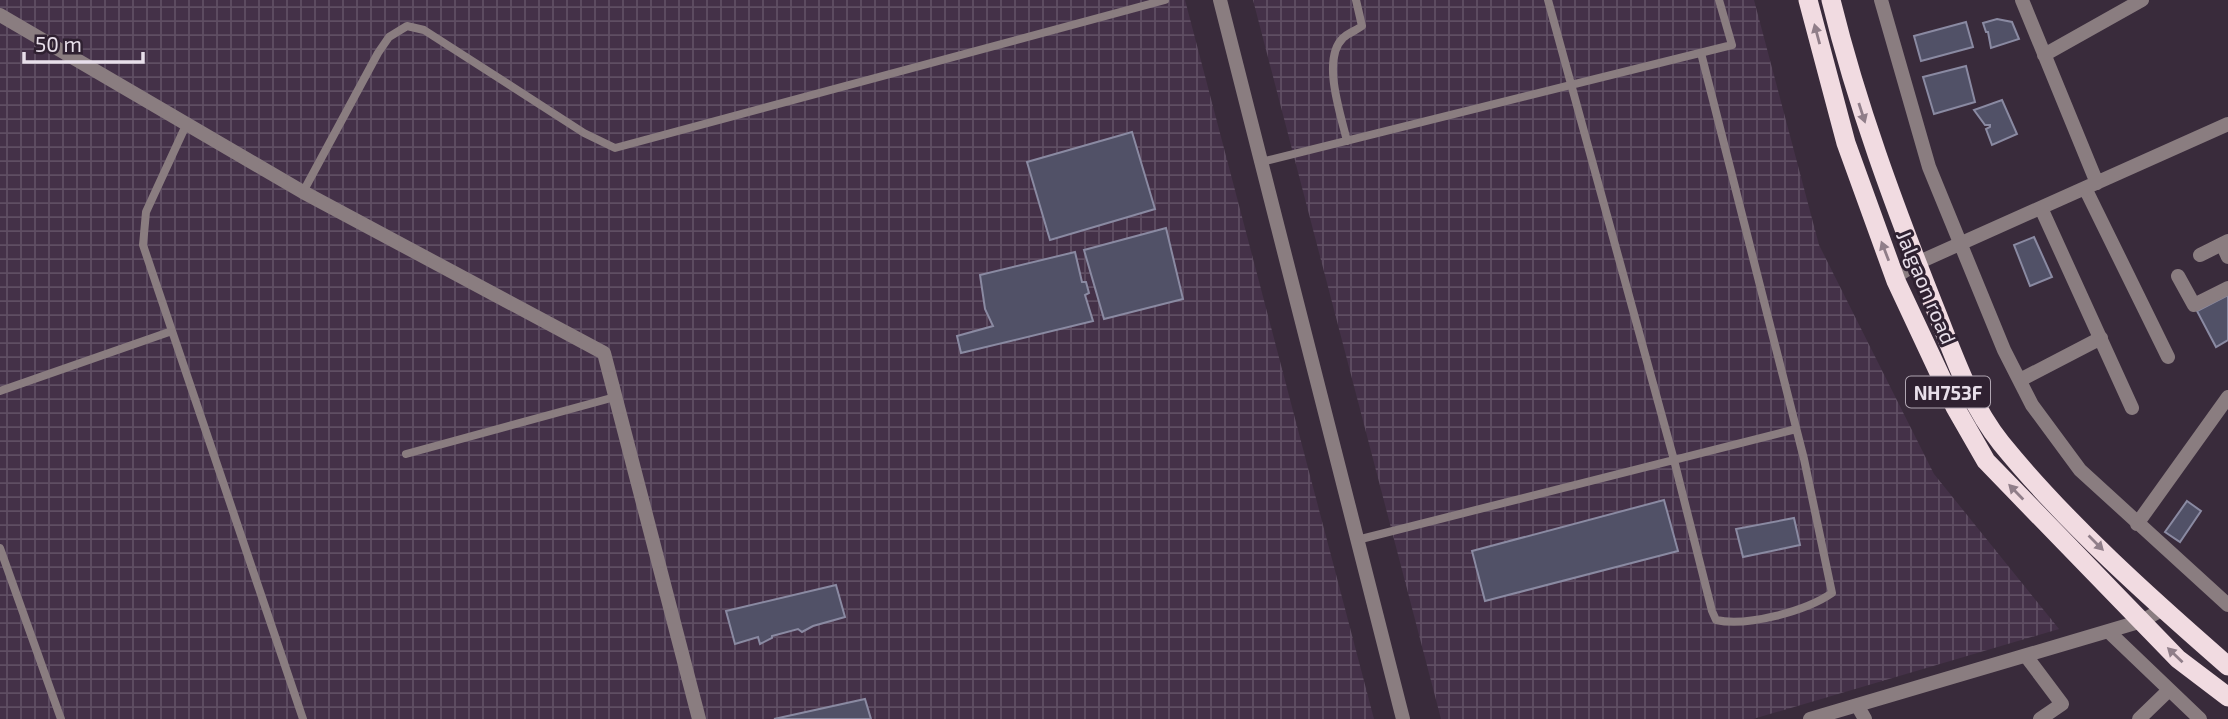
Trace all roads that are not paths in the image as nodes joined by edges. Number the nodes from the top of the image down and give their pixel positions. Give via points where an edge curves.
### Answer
1 (1166, 0) edge
2 (1220, 0) edge
3 (1356, 0) edge
4 (1548, 0) edge
5 (1719, 0) edge
6 (1808, 0) edge
7 (1831, 0) edge
8 (1881, 0) edge
9 (2022, 0) edge
10 (2142, 0) edge
11 (0, 15) edge
12 (1701, 53) junction
13 (2045, 55) junction
14 (1573, 85) junction
15 (187, 123) junction
16 (2228, 124) edge
17 (1347, 141) junction
18 (1261, 162) junction
19 (2091, 186) junction
20 (303, 192) junction
21 (2041, 208) junction
22 (1961, 245) junction
23 (2226, 248) edge
24 (2200, 255) dead end
25 (1917, 263) junction
26 (2178, 276) dead end
27 (1895, 277) junction
28 (2228, 288) edge
29 (172, 331) junction
30 (2101, 338) junction
31 (2168, 357) dead end
32 (2020, 380) junction
33 (0, 391) edge
34 (615, 397) junction
35 (2228, 397) edge
36 (2133, 408) dead end
37 (1796, 429) junction
38 (406, 454) dead end
39 (1674, 460) junction
40 (2137, 524) junction
41 (1357, 540) junction
42 (0, 548) edge
43 (2228, 605) edge
44 (2163, 609) junction
45 (2142, 621) junction
46 (2109, 632) junction
47 (2026, 656) junction
48 (2228, 666) edge
49 (2169, 690) junction
50 (2228, 697) edge
51 (1857, 705) junction
52 (2191, 717) edge
53 (61, 719) edge
54 (303, 719) edge
55 (699, 719) edge
56 (1403, 719) edge
57 (1810, 719) edge
58 (1866, 719) edge
59 (2040, 719) edge
60 (2139, 719) edge

1 - 20 lane via 615,148 584,133 424,30 407,26 389,37 378,53
2 - 18 street
3 - 17 lane via 1362,26 1342,38 1333,59 1334,86
4 - 14 lane
5 - 12 lane via 1732,45
27 -> 6 highway, Jalgaon road / NH753F via 1846,143
7 -> 25 highway, Jalgaon road / NH753F via 1867,130
8 - 22 street via 1929,167
9 - 13 street
10 - 13 street
11 - 15 street
12 - 14 lane
12 - 37 lane
13 - 19 street
14 - 17 lane
14 - 39 lane
15 - 20 street
15 - 29 lane via 146,212 143,244
16 - 19 street
17 - 18 lane
18 - 41 street
19 - 21 street
19 - 31 street
20 - 34 street via 604,354
21 - 22 street
21 - 30 street
22 - 25 street
22 - 32 street
23 - 24 street
25 - 27 street
25 -> 44 highway, Jalgaon road / NH753F via 1969,392 2000,442
26 - 28 street via 2194,304
45 -> 27 highway, Jalgaon road / NH753F via 1986,461 1955,407
29 - 33 lane
29 - 54 lane
30 - 32 street
30 - 36 street
32 - 40 street via 2032,405 2080,471
34 - 38 lane
34 - 55 street
35 - 40 street
37 - 39 lane
37 - 39 lane via 1832,593 1788,612 1731,624 1716,620
39 - 41 lane
40 - 43 street
41 - 56 street
42 - 53 lane
44 - 45 street
44 - 48 highway, Jalgaon road / NH753F
45 - 46 street
50 -> 45 highway, Jalgaon road / NH753F via 2178,659
46 - 47 street
46 - 49 street
47 - 51 street
47 - 59 street via 2063,704
49 - 52 street
49 - 60 street
51 - 57 street
51 - 58 street

